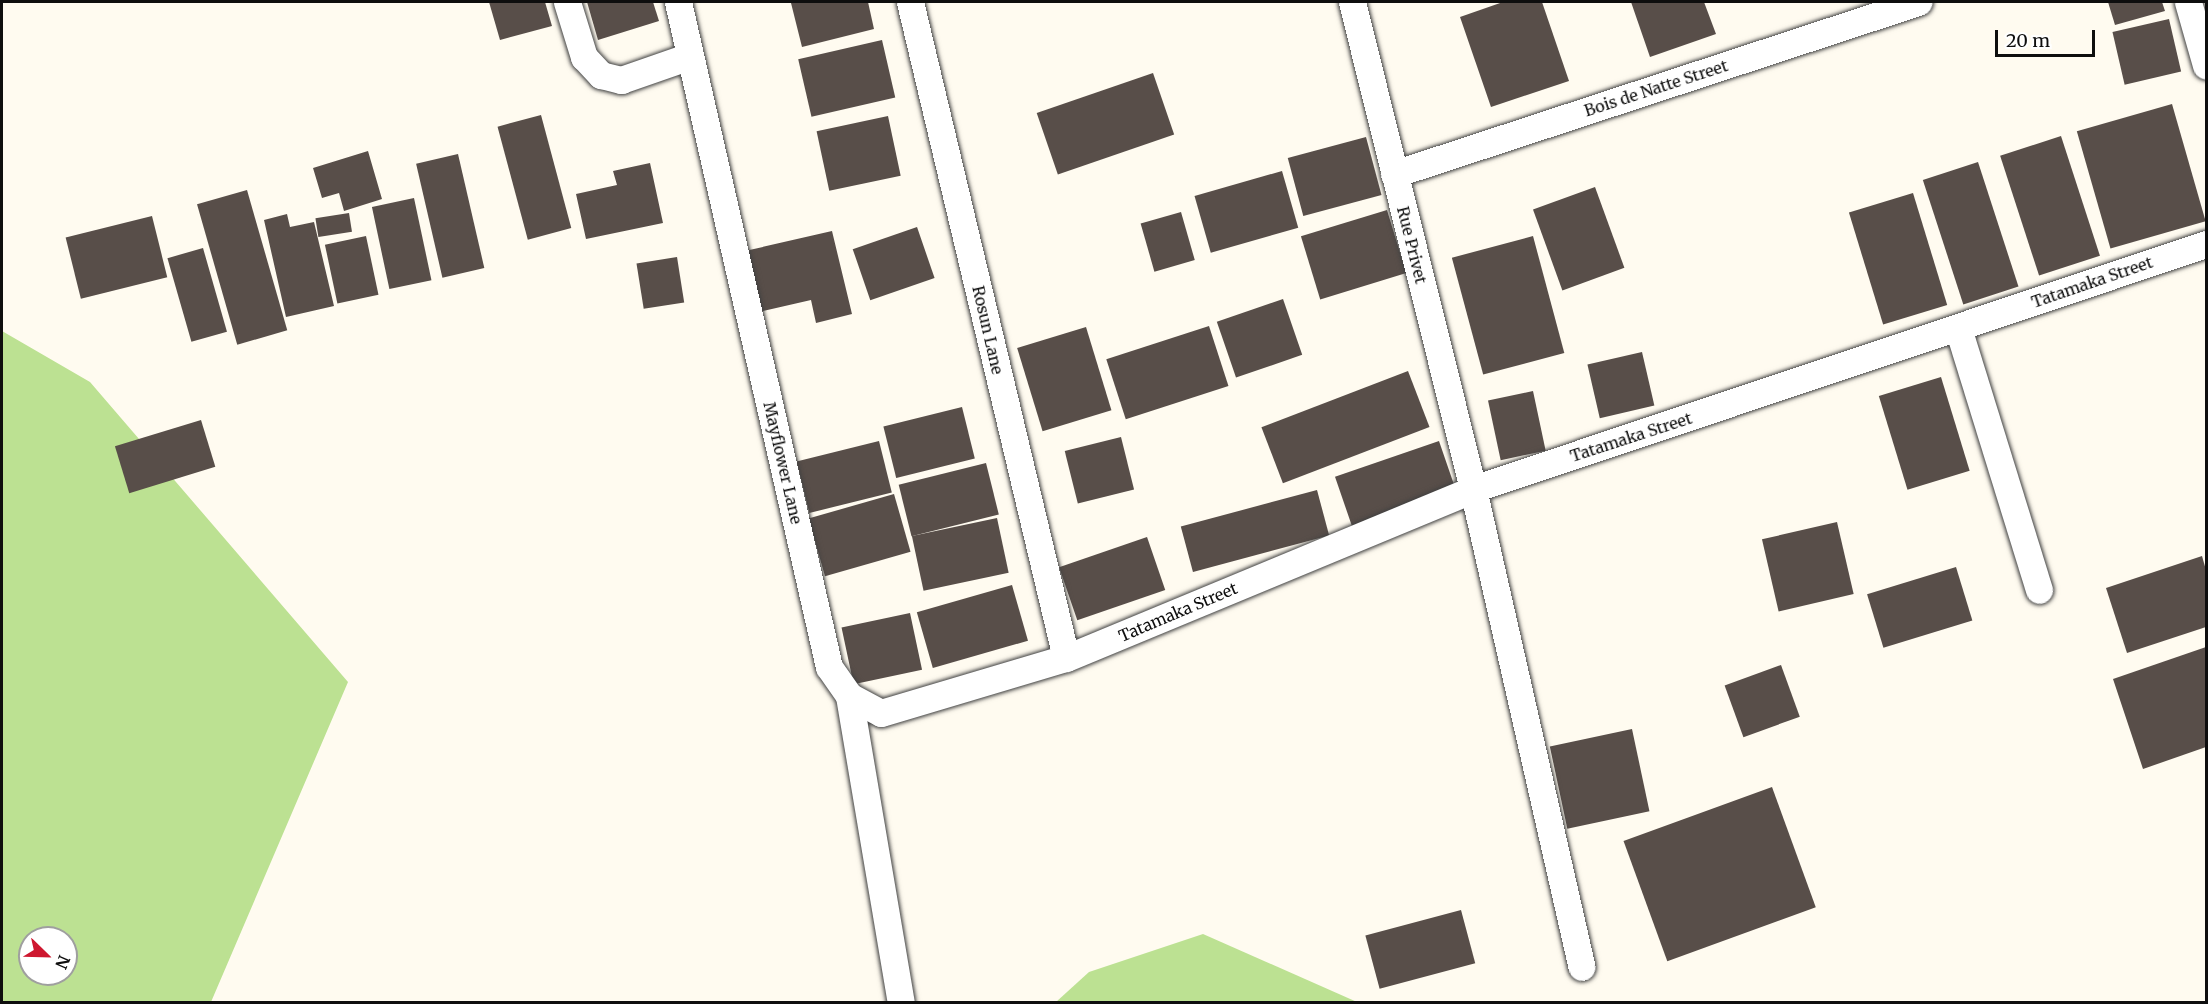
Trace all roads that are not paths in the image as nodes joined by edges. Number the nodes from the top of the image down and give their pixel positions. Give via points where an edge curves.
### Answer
1 (567, 2) edge
2 (678, 2) edge
3 (910, 2) edge
4 (1352, 2) edge
5 (1918, 2) edge
6 (2188, 2) edge
7 (690, 56) junction
8 (2206, 65) edge
9 (1394, 174) junction
10 (2206, 244) edge
11 (1958, 328) junction
12 (1473, 489) junction
13 (2038, 590) dead end
14 (1066, 658) junction
15 (849, 696) junction
16 (1582, 967) dead end
17 (901, 1002) edge

1 - 7 street via 584,57 601,75 621,80
2 - 7 street, Mayflower Lane
3 - 14 street, Rosun Lane
4 - 9 street, Rue Privet
5 - 9 street, Bois de Natte Street
6 - 8 street
7 - 15 street, Mayflower Lane via 829,667
9 - 12 street, Rue Privet
10 - 11 street, Tatamaka Street
11 - 12 street, Tatamaka Street
11 - 13 street
12 - 14 street, Tatamaka Street
12 - 16 street, Rue Privet
14 - 15 street, Mayflower Lane via 881,713
15 - 17 street

